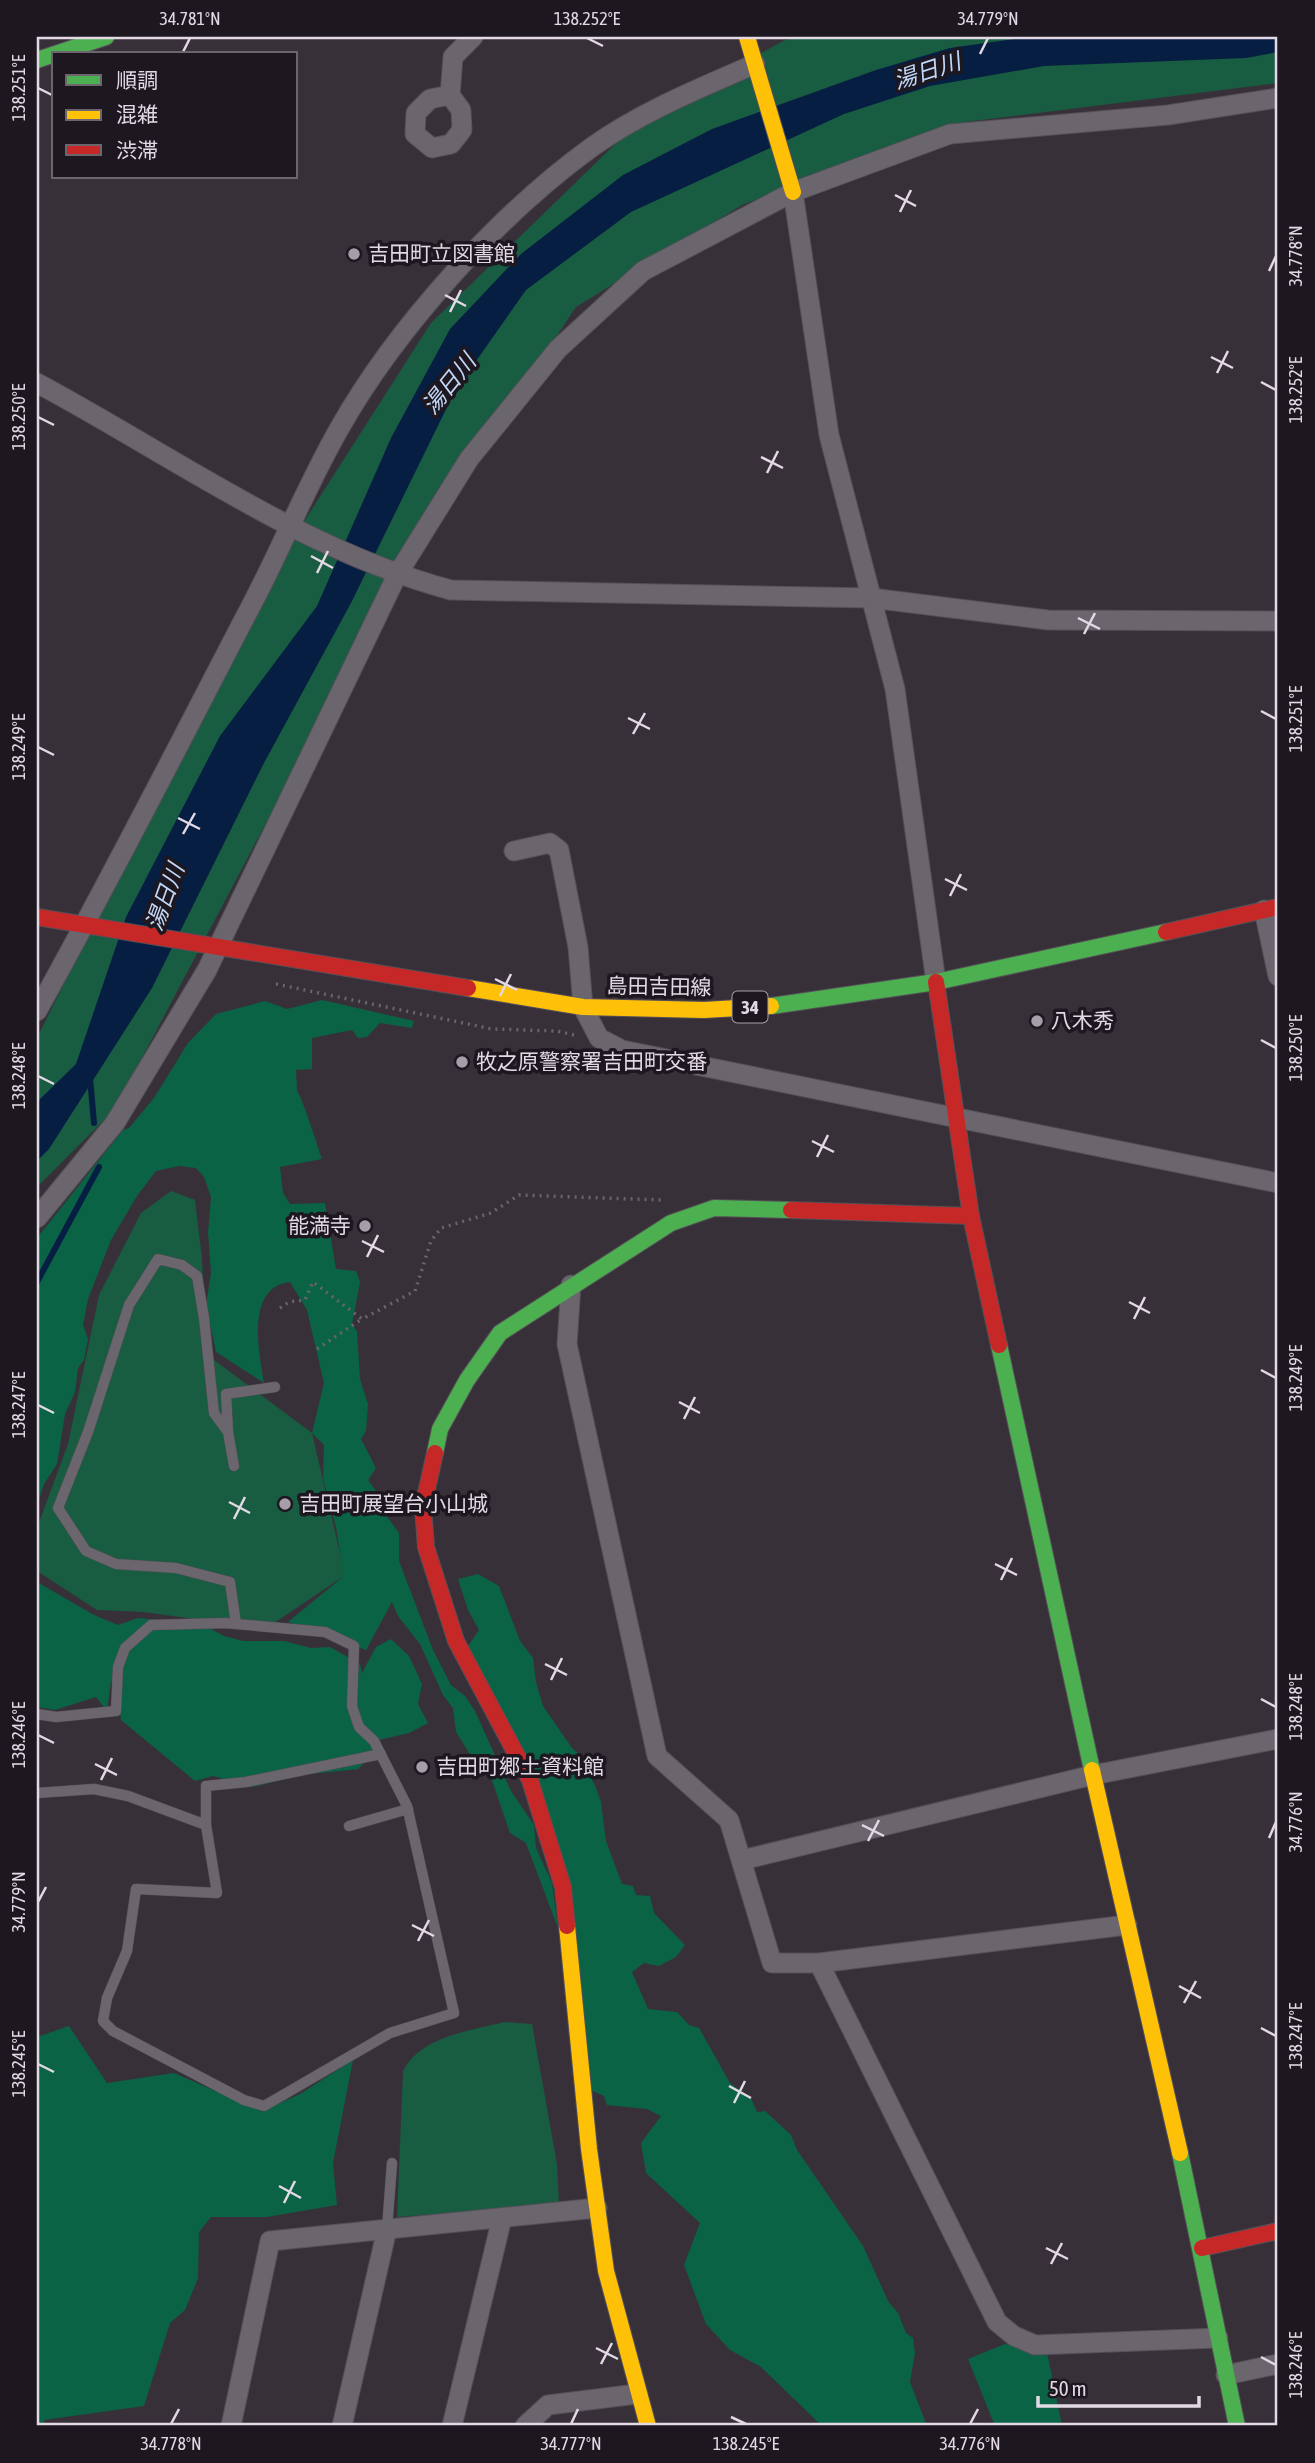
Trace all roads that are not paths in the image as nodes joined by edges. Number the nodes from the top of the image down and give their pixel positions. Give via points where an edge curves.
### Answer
1 (106, 37) edge
2 (473, 37) edge
3 (747, 37) edge
4 (61, 52) edge
5 (755, 64) junction
6 (450, 96) dead end
7 (1278, 98) edge
8 (793, 192) junction
9 (37, 383) edge
10 (292, 527) junction
11 (397, 575) junction
12 (871, 598) junction
13 (1278, 621) edge
14 (514, 851) dead end
15 (1271, 909) edge
16 (37, 917) edge
17 (85, 925) junction
18 (217, 948) junction
19 (1278, 976) edge
20 (936, 982) junction
21 (583, 1007) junction
22 (37, 1011) edge
23 (956, 1120) junction
24 (1278, 1183) edge
25 (971, 1216) junction
26 (37, 1218) edge
27 (571, 1285) junction
28 (275, 1387) dead end
29 (228, 1432) junction
30 (234, 1466) dead end
31 (236, 1624) junction
32 (37, 1714) edge
33 (1278, 1739) edge
34 (381, 1754) junction
35 (1093, 1775) junction
36 (37, 1793) edge
37 (408, 1809) junction
38 (206, 1825) junction
39 (349, 1826) dead end
40 (742, 1860) junction
41 (1127, 1925) junction
42 (819, 1963) junction
43 (392, 2163) dead end
44 (597, 2208) junction
45 (502, 2218) junction
46 (387, 2229) junction
47 (1278, 2231) edge
48 (1202, 2248) junction
49 (1218, 2338) junction
50 (1278, 2364) edge
51 (1226, 2375) junction
52 (637, 2394) junction
53 (231, 2426) edge
54 (342, 2426) edge
55 (452, 2426) edge
56 (525, 2426) edge
57 (648, 2426) edge
58 (1237, 2426) edge

1 - 4 street
2 - 6 street via 453,58
3 - 5 street
5 - 8 street
5 - 10 street via 684,94 592,147 503,222 406,330 340,428
7 - 8 street via 1168,114 950,134
8 - 11 street via 643,271 558,349 469,459
8 - 12 street via 829,435
9 - 10 street
10 - 11 street
10 - 17 street
11 - 12 street via 451,590
11 - 18 street
12 - 13 street via 1048,620
12 - 20 street via 895,689
14 - 21 street via 550,844 559,850 578,947
15 - 19 street
15 - 20 street, 島田吉田線 / 34
16 - 17 street, 島田吉田線 / 34
17 - 18 street, 島田吉田線 / 34
17 - 22 street
18 - 21 street, 島田吉田線 / 34
18 - 26 street via 115,1123
20 - 21 street, 島田吉田線 / 34 via 795,1004 717,1009
20 - 23 street
21 - 23 street via 599,1038 622,1050
23 - 24 street
23 - 25 street
25 - 27 street via 714,1208 671,1223
25 - 35 street
27 - 40 street via 567,1345 657,1756 729,1820
27 - 44 street via 499,1333 467,1380 440,1429 423,1507 426,1547 456,1641 530,1780 563,1886
28 - 29 lane via 226,1394
29 - 30 lane
29 - 31 lane via 214,1413 197,1276 182,1265 158,1259 129,1305 58,1508 86,1551 116,1564 176,1568 230,1582
31 - 32 lane via 151,1625 125,1648 118,1667 116,1711 56,1717
31 - 34 lane via 325,1632 354,1646 352,1706 359,1727
33 - 35 street
34 - 37 lane
34 - 38 lane via 206,1786
35 - 40 street
35 - 41 street
36 - 38 lane via 93,1789 128,1796
37 - 38 lane via 454,2013 390,2033 264,2106 244,2100 113,2031 103,2021 107,1998 127,1951 136,1889 217,1893
37 - 39 lane
40 - 42 street via 772,1963
41 - 42 street
41 - 48 street
42 - 49 street via 996,2322 1035,2345
43 - 46 lane
44 - 45 street
44 - 52 street via 606,2271
45 - 46 street
45 - 55 street
46 - 53 street via 270,2241
46 - 54 street
47 - 48 street
48 - 49 street
49 - 51 street
50 - 51 street
51 - 58 street
52 - 56 street via 548,2405
52 - 57 street

